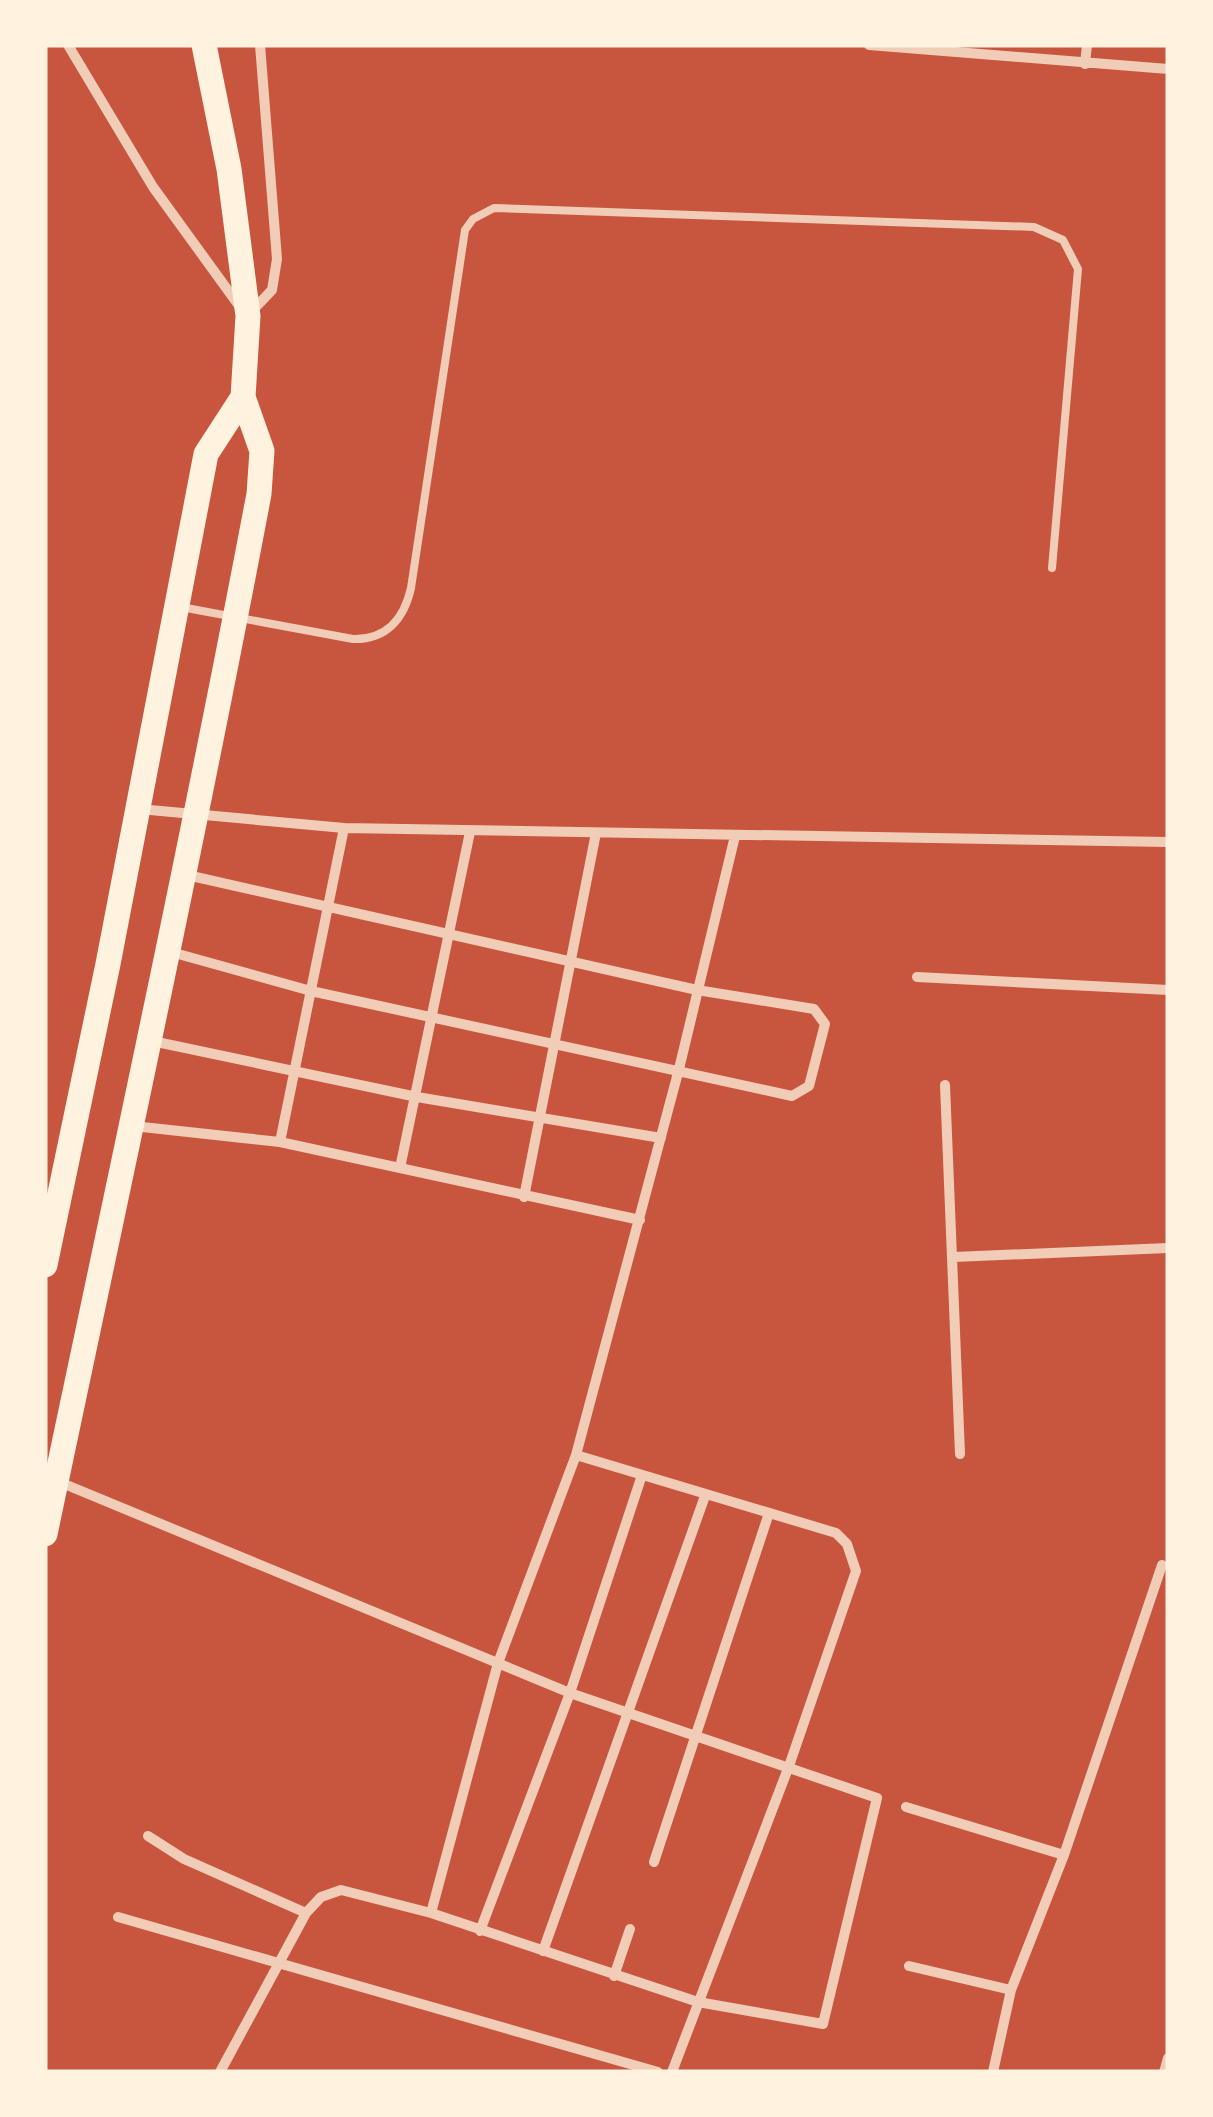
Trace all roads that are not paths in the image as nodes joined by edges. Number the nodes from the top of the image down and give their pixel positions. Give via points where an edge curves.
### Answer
1 (68, 45) edge
2 (204, 45) edge
3 (260, 45) edge
4 (869, 45) edge
5 (1087, 45) edge
6 (912, 47) edge
7 (1086, 64) junction
8 (1168, 69) edge
9 (248, 316) junction
10 (242, 397) junction
11 (1052, 568) dead end
12 (177, 606) junction
13 (236, 618) junction
14 (138, 809) junction
15 (194, 812) junction
16 (344, 828) junction
17 (470, 832) junction
18 (596, 833) junction
19 (736, 836) junction
20 (1168, 842) edge
21 (186, 874) junction
22 (326, 908) junction
23 (450, 936) junction
24 (170, 952) junction
25 (572, 963) junction
26 (917, 977) dead end
27 (698, 990) junction
28 (1168, 990) edge
29 (311, 991) junction
30 (433, 1016) junction
31 (152, 1041) junction
32 (553, 1042) junction
33 (679, 1069) junction
34 (294, 1072) junction
35 (944, 1085) dead end
36 (417, 1097) junction
37 (539, 1117) junction
38 (133, 1126) junction
39 (661, 1138) junction
40 (280, 1142) junction
41 (400, 1168) junction
42 (524, 1197) junction
43 (640, 1220) junction
44 (1168, 1248) edge
45 (954, 1258) junction
46 (45, 1265) edge
47 (960, 1454) dead end
48 (576, 1455) junction
49 (642, 1475) junction
50 (56, 1481) junction
51 (705, 1496) junction
52 (768, 1516) junction
53 (45, 1534) edge
54 (1162, 1564) dead end
55 (498, 1662) junction
56 (570, 1693) junction
57 (630, 1712) junction
58 (697, 1736) junction
59 (789, 1766) junction
60 (906, 1807) dead end
61 (148, 1836) dead end
62 (1064, 1855) junction
63 (654, 1862) dead end
64 (306, 1914) junction
65 (430, 1914) junction
66 (118, 1917) dead end
67 (630, 1929) dead end
68 (480, 1931) junction
69 (543, 1951) junction
70 (280, 1966) junction
71 (909, 1966) dead end
72 (614, 1976) junction
73 (1011, 1990) junction
74 (698, 2002) junction
75 (1168, 2058) edge
76 (220, 2072) edge
77 (658, 2072) edge
78 (672, 2072) edge
79 (994, 2072) edge
80 (1164, 2072) edge

1 - 9 street via 153,187
2 - 9 main road
3 - 9 street via 277,258 272,290
4 - 6 street
5 - 7 street
6 - 7 street
7 - 8 street
9 - 10 main road
10 - 12 main road via 206,454
10 - 13 main road via 262,450
11 - 13 lane via 1078,269 1064,240 1034,227 494,208 466,230 406,607 385,632 368,640
12 - 13 lane
12 - 14 main road
13 - 15 main road
14 - 15 street
14 - 46 main road
15 - 16 street
15 - 21 main road
16 - 17 street
16 - 22 street
17 - 18 street
17 - 23 street
18 - 19 street
18 - 25 street
19 - 20 street
19 - 27 street
21 - 22 street
21 - 24 main road
22 - 23 street
22 - 29 street
23 - 25 street
23 - 30 street
24 - 29 street
24 - 31 main road
25 - 27 street
25 - 32 street
26 - 28 street
27 - 33 street
27 - 33 street via 814,1009 825,1024 809,1086 799,1095
29 - 30 street
29 - 34 street
30 - 32 street
30 - 36 street
31 - 34 street
31 - 38 main road
32 - 33 street
32 - 37 street
33 - 39 street
34 - 36 street
34 - 40 street
35 - 45 street
36 - 37 street
36 - 41 street
37 - 39 street
37 - 42 street
38 - 40 street
38 - 50 main road
39 - 43 street
40 - 41 street
41 - 42 street
42 - 43 street
43 - 48 street
44 - 45 street
45 - 47 street
48 - 49 street
48 - 55 street
49 - 51 street
49 - 56 street
50 - 53 main road
50 - 55 street
51 - 52 street
51 - 57 street
52 - 58 street
52 - 59 street via 836,1534 847,1544 856,1572
54 - 62 street
55 - 56 street
55 - 65 street
56 - 57 street
56 - 68 street
57 - 58 street
57 - 69 street
58 - 59 street
58 - 63 street
59 - 74 street
59 - 74 street via 877,1798 824,2024
60 - 62 street
61 - 64 street
62 - 73 street
64 - 65 street via 341,1890
64 - 70 street
65 - 68 street
66 - 70 street
67 - 72 street
68 - 69 street
69 - 72 street
70 - 76 street
70 - 77 street
71 - 73 street
72 - 74 street
73 - 79 street
74 - 78 street
75 - 80 street

